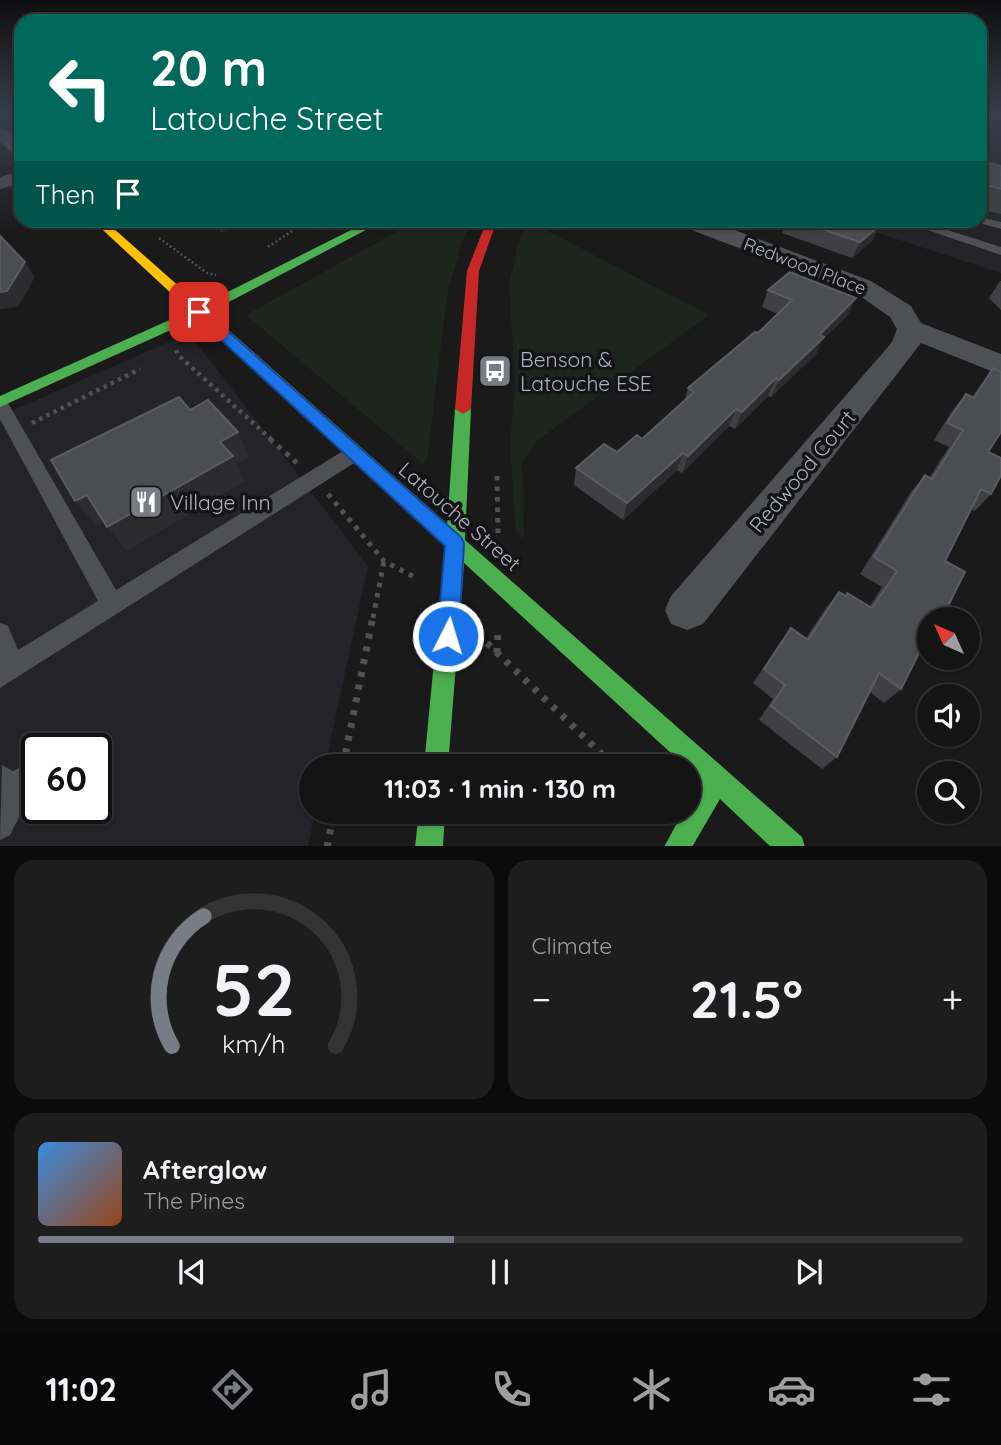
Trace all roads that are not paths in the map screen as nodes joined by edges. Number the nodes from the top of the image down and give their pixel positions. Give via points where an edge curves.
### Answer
1 (106, 228) edge
2 (364, 228) edge
3 (489, 228) edge
4 (707, 228) edge
5 (928, 228) edge
6 (1001, 251) edge
7 (199, 312) junction
8 (911, 330) junction
9 (1001, 365) edge
10 (0, 402) edge
11 (355, 453) junction
12 (454, 543) junction
13 (112, 605) junction
14 (687, 610) dead end
15 (0, 634) edge
16 (7, 671) edge
17 (437, 754) edge
18 (717, 779) junction
19 (9, 780) edge
20 (431, 824) edge
21 (0, 825) edge
22 (429, 846) edge
23 (677, 846) edge
24 (792, 846) edge

1 - 7 main road, Latouche Street
2 - 7 main road
3 - 12 main road via 473,271
4 - 8 street, Redwood Place via 862,286 901,312
5 - 6 lane
7 - 10 main road
7 - 11 main road, Latouche Street
8 - 9 street
8 - 14 street, Redwood Court via 892,362
10 - 13 lane
11 - 12 main road, Latouche Street
11 - 13 lane
12 - 17 main road
12 - 18 main road, Latouche Street
13 - 16 lane
15 - 16 lane
18 - 23 main road
18 - 24 main road, Latouche Street
19 - 21 lane
20 - 22 main road

